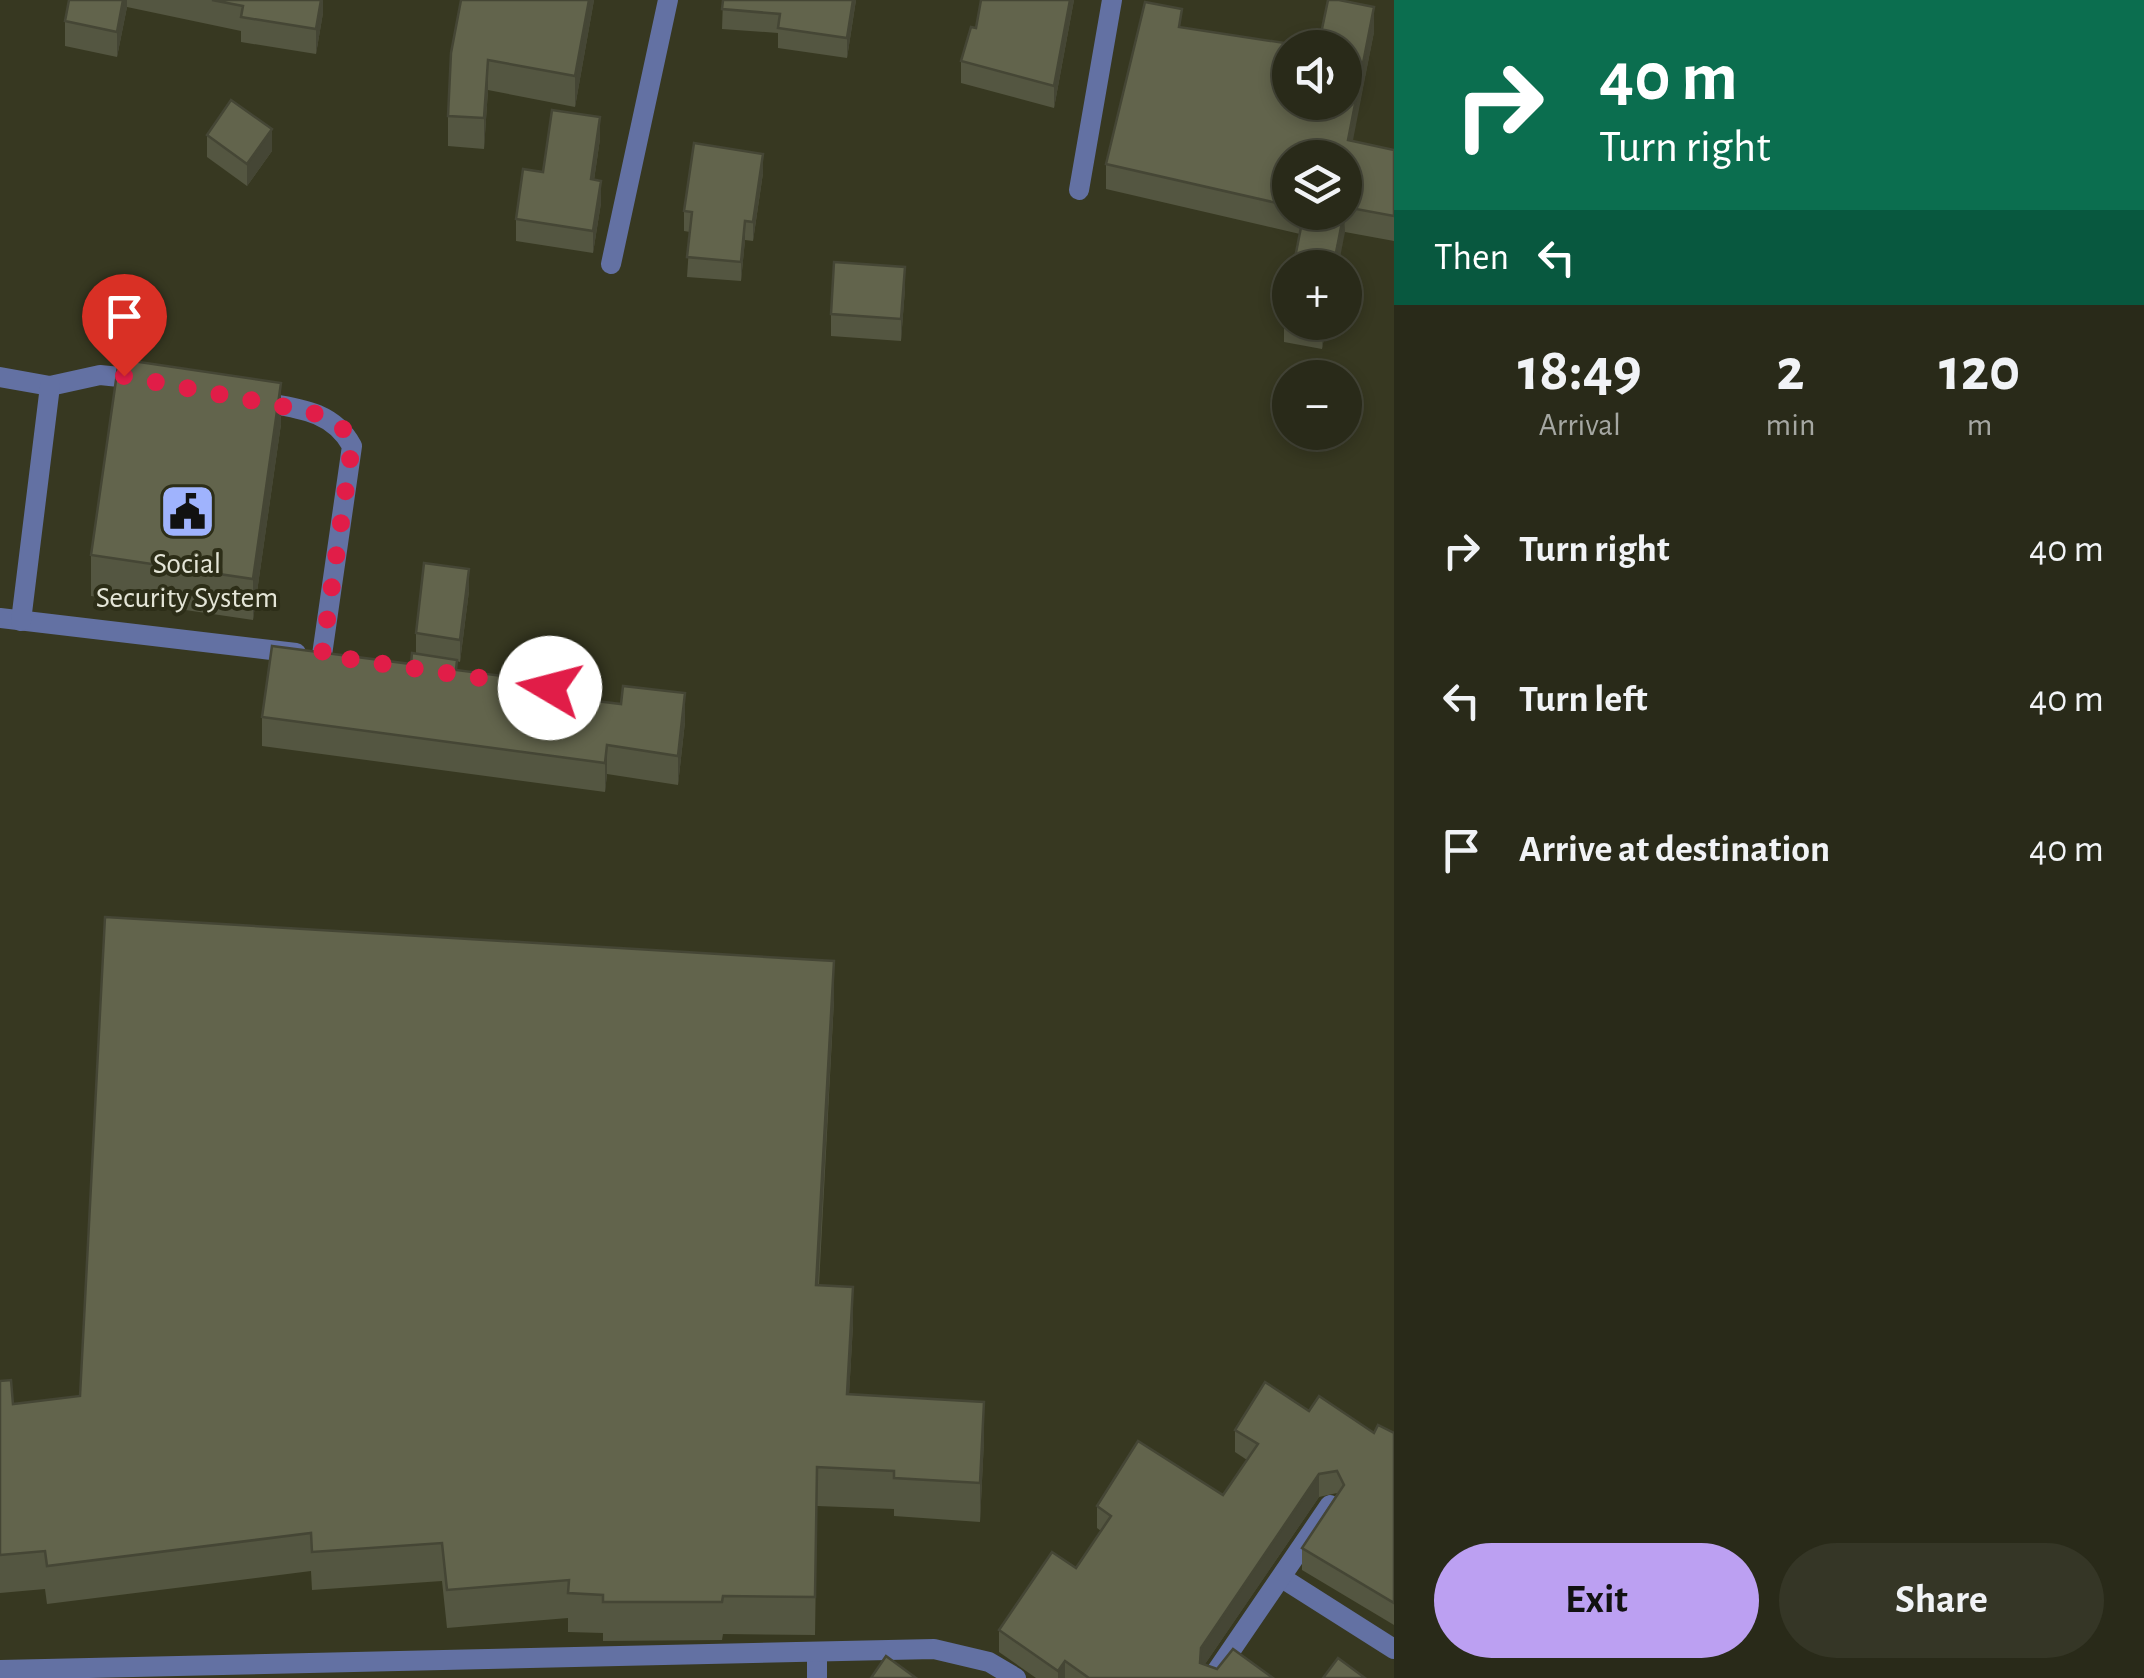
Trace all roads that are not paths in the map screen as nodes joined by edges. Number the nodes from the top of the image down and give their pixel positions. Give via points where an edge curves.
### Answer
1 (668, 0) edge
2 (1112, 0) edge
3 (1080, 190) dead end
4 (610, 264) dead end
5 (0, 377) edge
6 (162, 384) edge
7 (50, 386) junction
8 (237, 398) edge
9 (10, 619) edge
10 (1330, 1504) edge
11 (1282, 1578) junction
12 (1394, 1649) edge
13 (817, 1653) junction
14 (0, 1670) edge
15 (817, 1678) edge
16 (1016, 1678) edge
17 (1212, 1678) edge

1 - 4 street
2 - 3 street
5 - 7 street
6 - 7 street via 100,375
7 - 9 street
8 - 9 street via 312,412 343,429 352,446 331,656
10 - 11 street
11 - 12 street
11 - 17 street
13 - 14 street
13 - 15 street
13 - 16 street via 934,1649 989,1662

